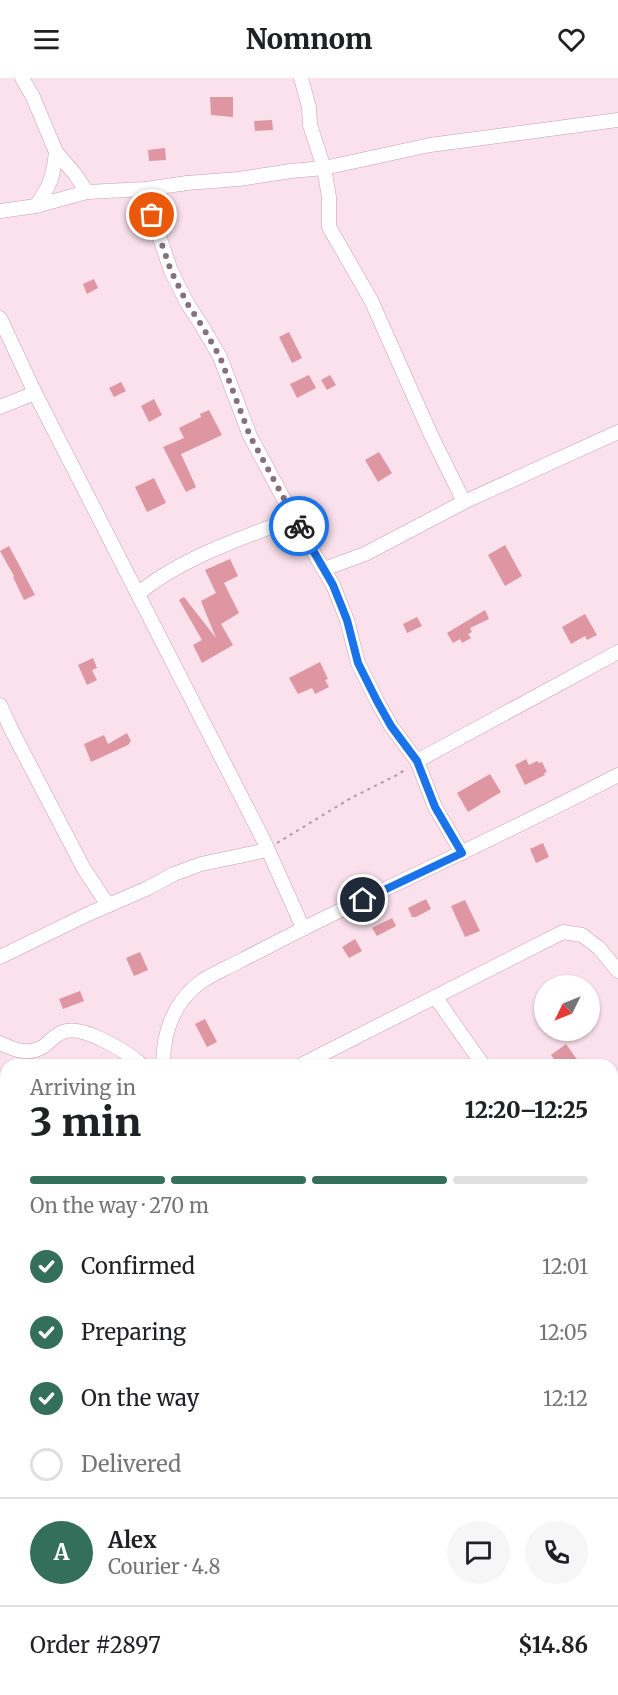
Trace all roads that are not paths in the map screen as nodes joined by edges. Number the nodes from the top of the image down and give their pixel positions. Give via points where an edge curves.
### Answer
1 (22, 78) edge
2 (301, 78) edge
3 (618, 120) edge
4 (56, 152) junction
5 (324, 168) junction
6 (146, 189) junction
7 (87, 192) junction
8 (36, 206) junction
9 (0, 211) edge
10 (0, 318) edge
11 (35, 393) junction
12 (0, 407) edge
13 (618, 432) edge
14 (464, 502) junction
15 (294, 518) junction
16 (324, 569) junction
17 (138, 594) junction
18 (618, 652) edge
19 (0, 705) edge
20 (417, 761) junction
21 (618, 775) edge
22 (268, 850) junction
23 (462, 853) junction
24 (108, 905) junction
25 (303, 928) junction
26 (0, 957) edge
27 (618, 971) edge
28 (436, 998) junction
29 (0, 1043) edge
30 (135, 1059) edge
31 (163, 1059) edge
32 (313, 1059) edge
33 (479, 1059) edge

1 - 4 street
2 - 5 street
3 - 5 street via 430,145
4 - 7 street
4 - 8 street via 49,187
5 - 6 street
5 - 14 street via 329,227 374,307
6 - 7 street
6 - 15 street via 171,271 220,357 250,436
7 - 8 street
8 - 9 street
10 - 11 street
11 - 12 street
11 - 17 street
13 - 14 street
14 - 16 street via 365,554
15 - 16 street
15 - 17 street via 172,569
16 - 20 street via 347,620 358,663 391,726
17 - 22 street
18 - 20 street
19 - 24 street via 84,869
20 - 23 street via 435,807
21 - 23 street
22 - 24 street via 183,870
22 - 25 street
23 - 25 street
24 - 26 street
25 - 31 street via 198,983 171,1019
27 - 28 street via 582,935 563,932
28 - 32 street
28 - 33 street
29 - 30 street via 31,1052 64,1031 80,1031

